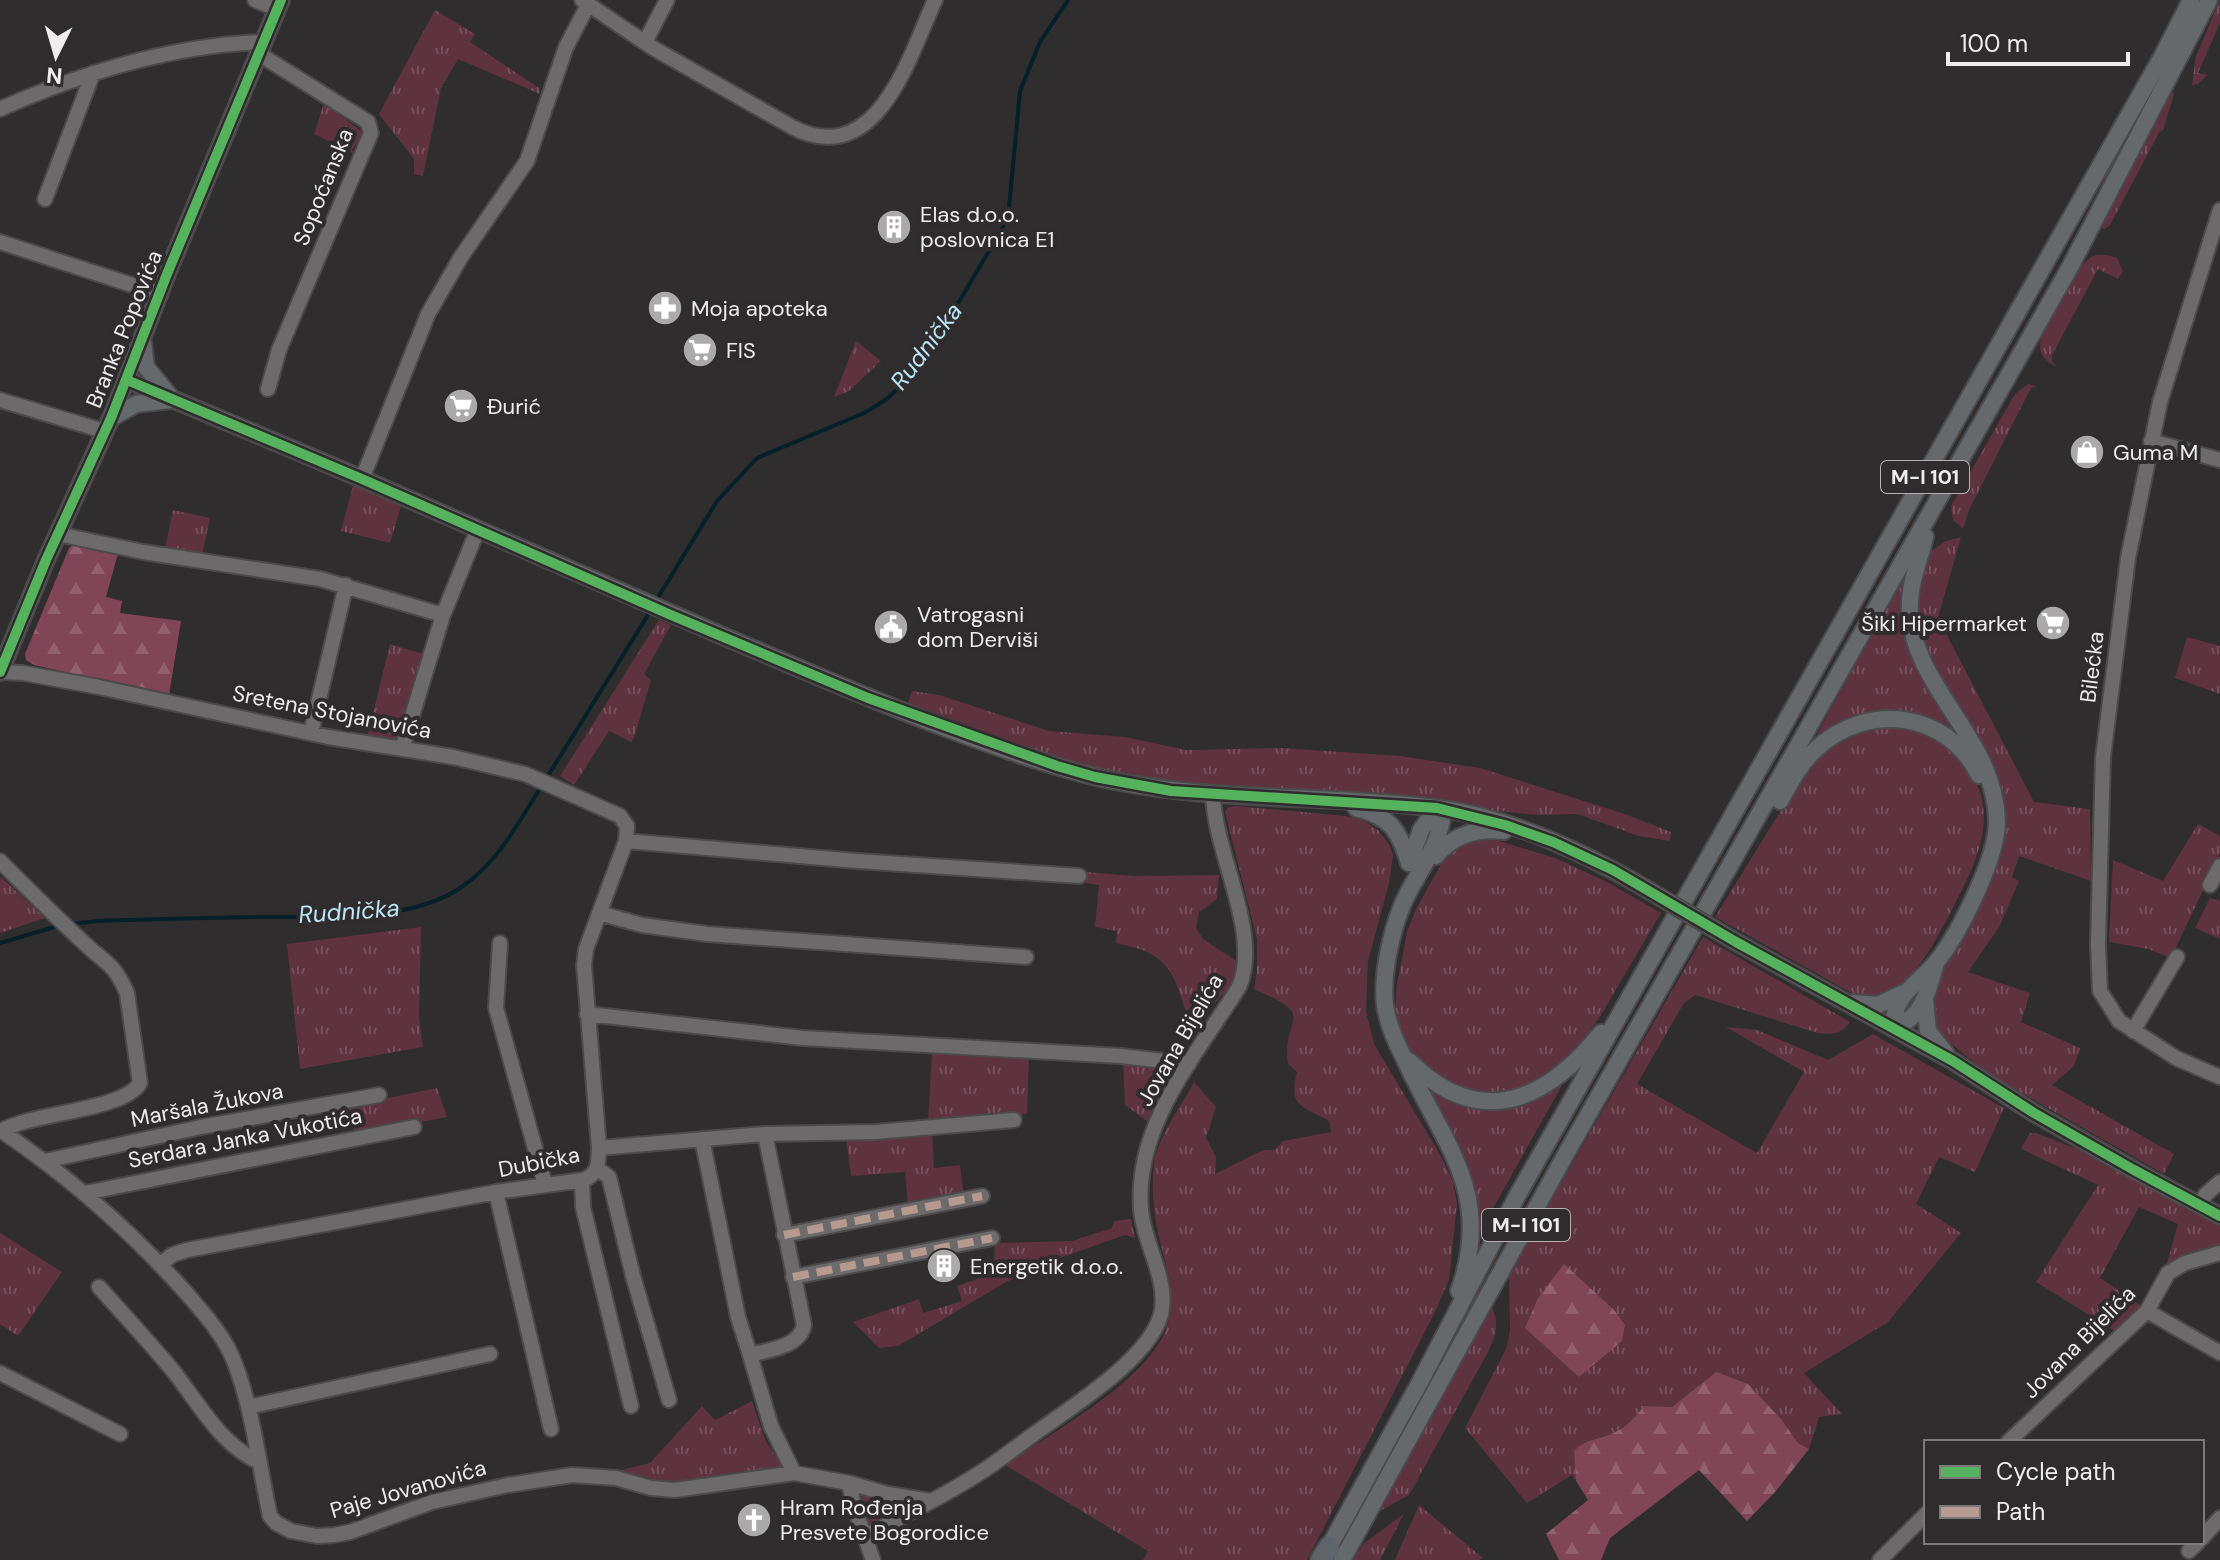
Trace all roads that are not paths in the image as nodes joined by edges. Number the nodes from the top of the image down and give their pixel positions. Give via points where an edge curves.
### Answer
1 (255, 0) edge
2 (667, 0) edge
3 (935, 0) edge
4 (2191, 0) edge
5 (2209, 0) edge
6 (585, 3) edge
7 (279, 4) edge
8 (645, 42) junction
9 (262, 48) junction
10 (93, 73) junction
11 (0, 109) edge
12 (45, 199) dead end
13 (2220, 210) edge
14 (0, 242) edge
15 (160, 294) junction
16 (143, 341) junction
17 (127, 380) junction
18 (268, 389) dead end
19 (0, 400) edge
20 (177, 400) junction
21 (108, 424) junction
22 (2151, 441) junction
23 (2220, 460) edge
24 (362, 479) junction
25 (1929, 513) junction
26 (478, 529) junction
27 (58, 534) junction
28 (346, 585) junction
29 (443, 615) junction
30 (0, 672) edge
31 (311, 733) junction
32 (402, 749) junction
33 (1213, 794) junction
34 (1307, 799) junction
35 (1994, 803) junction
36 (1440, 809) junction
37 (1535, 836) junction
38 (626, 841) junction
39 (0, 861) edge
40 (1409, 863) junction
41 (2220, 866) edge
42 (1079, 876) dead end
43 (2210, 885) dead end
44 (1408, 892) junction
45 (1715, 893) junction
46 (599, 913) junction
47 (500, 943) dead end
48 (1655, 952) junction
49 (1026, 957) dead end
50 (2177, 957) dead end
51 (1937, 961) junction
52 (1908, 990) junction
53 (1925, 999) junction
54 (1845, 1002) junction
55 (587, 1014) junction
56 (1893, 1028) junction
57 (2133, 1031) junction
58 (1402, 1054) junction
59 (1953, 1061) junction
60 (1189, 1064) junction
61 (2220, 1077) edge
62 (379, 1095) dead end
63 (1014, 1120) dead end
64 (414, 1127) dead end
65 (0, 1130) edge
66 (765, 1134) junction
67 (702, 1139) junction
68 (599, 1148) junction
69 (45, 1161) junction
70 (598, 1169) junction
71 (582, 1180) junction
72 (2220, 1182) edge
73 (545, 1184) junction
74 (496, 1192) junction
75 (85, 1193) junction
76 (982, 1196) dead end
77 (2199, 1205) junction
78 (2220, 1216) edge
79 (784, 1235) junction
80 (992, 1238) dead end
81 (2220, 1253) edge
82 (161, 1264) junction
83 (793, 1277) junction
84 (99, 1287) dead end
85 (2147, 1311) junction
86 (2220, 1353) edge
87 (490, 1354) dead end
88 (750, 1355) junction
89 (0, 1373) edge
90 (1419, 1384) junction
91 (669, 1400) dead end
92 (631, 1406) dead end
93 (248, 1407) junction
94 (551, 1429) dead end
95 (120, 1434) dead end
96 (2010, 1440) edge
97 (259, 1462) junction
98 (794, 1473) junction
99 (849, 1483) junction
100 (930, 1501) junction
101 (1924, 1516) edge
102 (2220, 1518) edge
103 (2204, 1536) edge
104 (864, 1537) junction
105 (1331, 1556) edge
106 (873, 1560) edge
107 (1880, 1560) edge

1 - 7 street
2 - 8 street
3 - 8 street via 885,103 859,128 827,137 805,134
4 - 48 main road, M-I 101
5 - 25 main road, M-I 101 via 2069,269
6 - 8 street
6 - 24 street via 527,161 428,314
7 - 9 main road, Branka Popovića
9 - 10 street via 231,43
9 - 15 main road, Branka Popovića
9 - 18 street, Sopoćanska via 368,122 371,133 279,350
10 - 11 street
10 - 12 street
13 - 22 street, Bilećka
14 - 15 street
15 - 16 main road, Branka Popovića
16 - 17 main road, Branka Popovića
16 - 20 main road via 146,367
17 - 20 main road
17 - 21 main road, Branka Popovića
19 - 21 street, Branka Popovića
20 - 21 main road via 136,404
20 - 24 main road
21 - 27 main road, Branka Popovića
22 - 23 street
22 - 57 street, Bilećka via 2128,558 2103,757 2100,991 2111,1012
24 - 26 main road
25 - 35 main road via 1910,594 1913,634 1933,680 1982,759
25 - 45 main road, M-I 101
26 - 29 street
26 - 33 main road via 868,698 1057,766 1131,785
27 - 28 street
27 - 30 main road, Branka Popovića
28 - 29 street
28 - 31 street
29 - 32 street
30 - 31 street, Sretena Stojanovića via 99,687
31 - 32 street, Sretena Stojanovića
32 - 38 street, Sretena Stojanovića via 533,777 620,816 627,826
33 - 34 main road
33 - 60 street, Jovana Bijelića via 1246,956 1239,987
34 - 36 main road
34 - 40 main road via 1367,810 1391,824
35 - 45 main road via 1974,764 1943,733 1894,719 1857,725 1826,741 1805,761 1731,882
35 - 51 main road via 1996,840 1984,877
36 - 37 main road
36 - 40 main road via 1421,830
36 - 44 main road via 1442,824 1434,847
37 - 44 main road via 1493,830 1468,833 1448,843
37 - 54 main road, bridge via 1585,855
38 - 42 street
38 - 46 street, Dubička
39 - 65 street via 84,944 112,964 127,993 140,1083 104,1104
40 - 44 main road
41 - 43 street
44 - 58 main road via 1385,978 1387,1012
45 - 105 main road, M-I 101
46 - 49 street via 707,934
46 - 55 street, Dubička via 584,965
47 - 73 street via 496,1008
48 - 58 main road via 1571,1067 1524,1095 1496,1101 1463,1098 1433,1083
48 - 90 main road, M-I 101 via 1516,1198
50 - 57 street
51 - 52 main road
51 - 53 main road
52 - 54 main road via 1878,1005
52 - 56 main road via 1894,1012
53 - 56 main road via 1914,1018
53 - 59 main road via 1928,1031
54 - 56 main road
55 - 60 street via 803,1038
55 - 68 street, Dubička
56 - 59 main road
57 - 61 street, Bilećka
58 - 90 main road via 1462,1175 1471,1220 1462,1283
59 - 77 main road
60 - 100 street, Jovana Bijelića via 1164,1107 1142,1167 1142,1226 1161,1291 1156,1327 1107,1381 976,1476
62 - 69 street, Maršala Žukova
63 - 66 street via 876,1132
64 - 75 street, Serdara Janka Vukotića
65 - 69 street, Paje Jovanovića
66 - 67 street
66 - 79 street
67 - 68 street
67 - 88 street
68 - 70 street, Dubička
69 - 75 street, Paje Jovanovića
70 - 71 street, Dubička
70 - 91 street via 609,1177
71 - 73 street, Dubička
71 - 92 street via 583,1207
72 - 77 street
73 - 74 street, Dubička
74 - 82 street, Dubička via 187,1250
74 - 94 street
75 - 82 street, Paje Jovanovića
76 - 79 street
77 - 78 main road
79 - 83 street
80 - 83 street
81 - 85 street, Jovana Bijelića via 2168,1273
82 - 93 street, Paje Jovanovića via 221,1335
83 - 88 street via 803,1331 795,1341
84 - 97 street via 221,1435
85 - 86 street
85 - 96 street, Jovana Bijelića
87 - 93 street
88 - 98 street via 777,1443
89 - 95 street
90 - 105 main road, M-I 101
93 - 97 street, Paje Jovanovića
97 - 98 street, Paje Jovanovića via 270,1516 284,1528 317,1536 350,1532 432,1502 572,1475 675,1490
98 - 99 street, Paje Jovanovića
99 - 100 street, Paje Jovanovića
99 - 104 street
100 - 104 street, Jovana Bijelića
101 - 107 street
102 - 103 street
104 - 106 street

